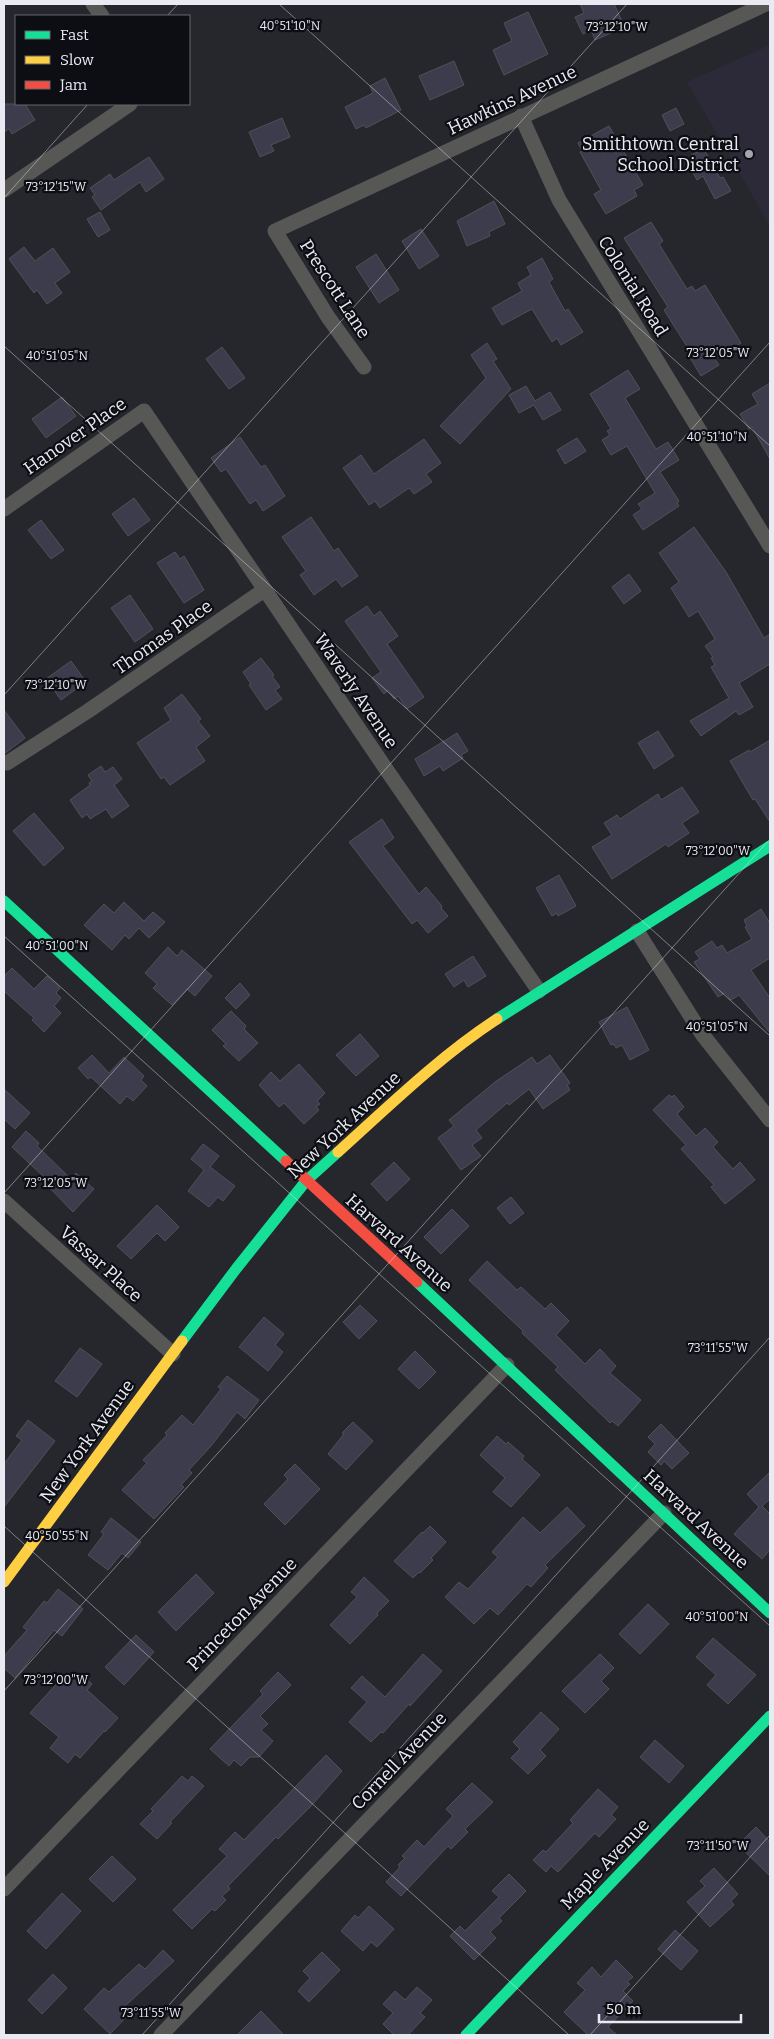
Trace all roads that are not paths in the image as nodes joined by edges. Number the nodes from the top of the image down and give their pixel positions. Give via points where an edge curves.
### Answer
1 (93, 4) edge
2 (766, 4) edge
3 (101, 15) edge
4 (129, 105) edge
5 (520, 116) junction
6 (4, 190) edge
7 (275, 231) joint
8 (364, 367) dead end
9 (144, 411) joint
10 (4, 509) edge
11 (770, 546) edge
12 (264, 590) junction
13 (7, 763) dead end
14 (770, 846) edge
15 (4, 901) edge
16 (637, 932) junction
17 (539, 991) junction
18 (770, 1120) edge
19 (306, 1181) junction
20 (4, 1201) edge
21 (174, 1354) junction
22 (507, 1366) junction
23 (664, 1513) junction
24 (4, 1582) edge
25 (770, 1613) edge
26 (770, 1716) edge
27 (4, 1889) edge
28 (161, 2035) edge
29 (466, 2035) edge

1 - 3 street
2 - 5 street, Hawkins Avenue
4 - 6 street
5 - 7 street, Hawkins Avenue
5 - 11 street, Colonial Road via 559,200
7 - 8 street, Prescott Lane via 328,317
9 - 10 street, Hanover Place
9 - 12 street, Waverly Avenue
12 - 13 street, Thomas Place
12 - 17 street, Waverly Avenue
14 - 16 street, New York Avenue
15 - 19 street, Harvard Avenue
16 - 17 street, New York Avenue
16 - 18 street via 702,1034
17 - 19 street, New York Avenue via 474,1034
19 - 21 street, New York Avenue
19 - 22 street, Harvard Avenue
20 - 21 street, Vassar Place
21 - 24 street, New York Avenue
22 - 23 street, Harvard Avenue
22 - 27 street, Princeton Avenue
23 - 25 street, Harvard Avenue
23 - 28 street, Cornell Avenue
26 - 29 street, Maple Avenue

